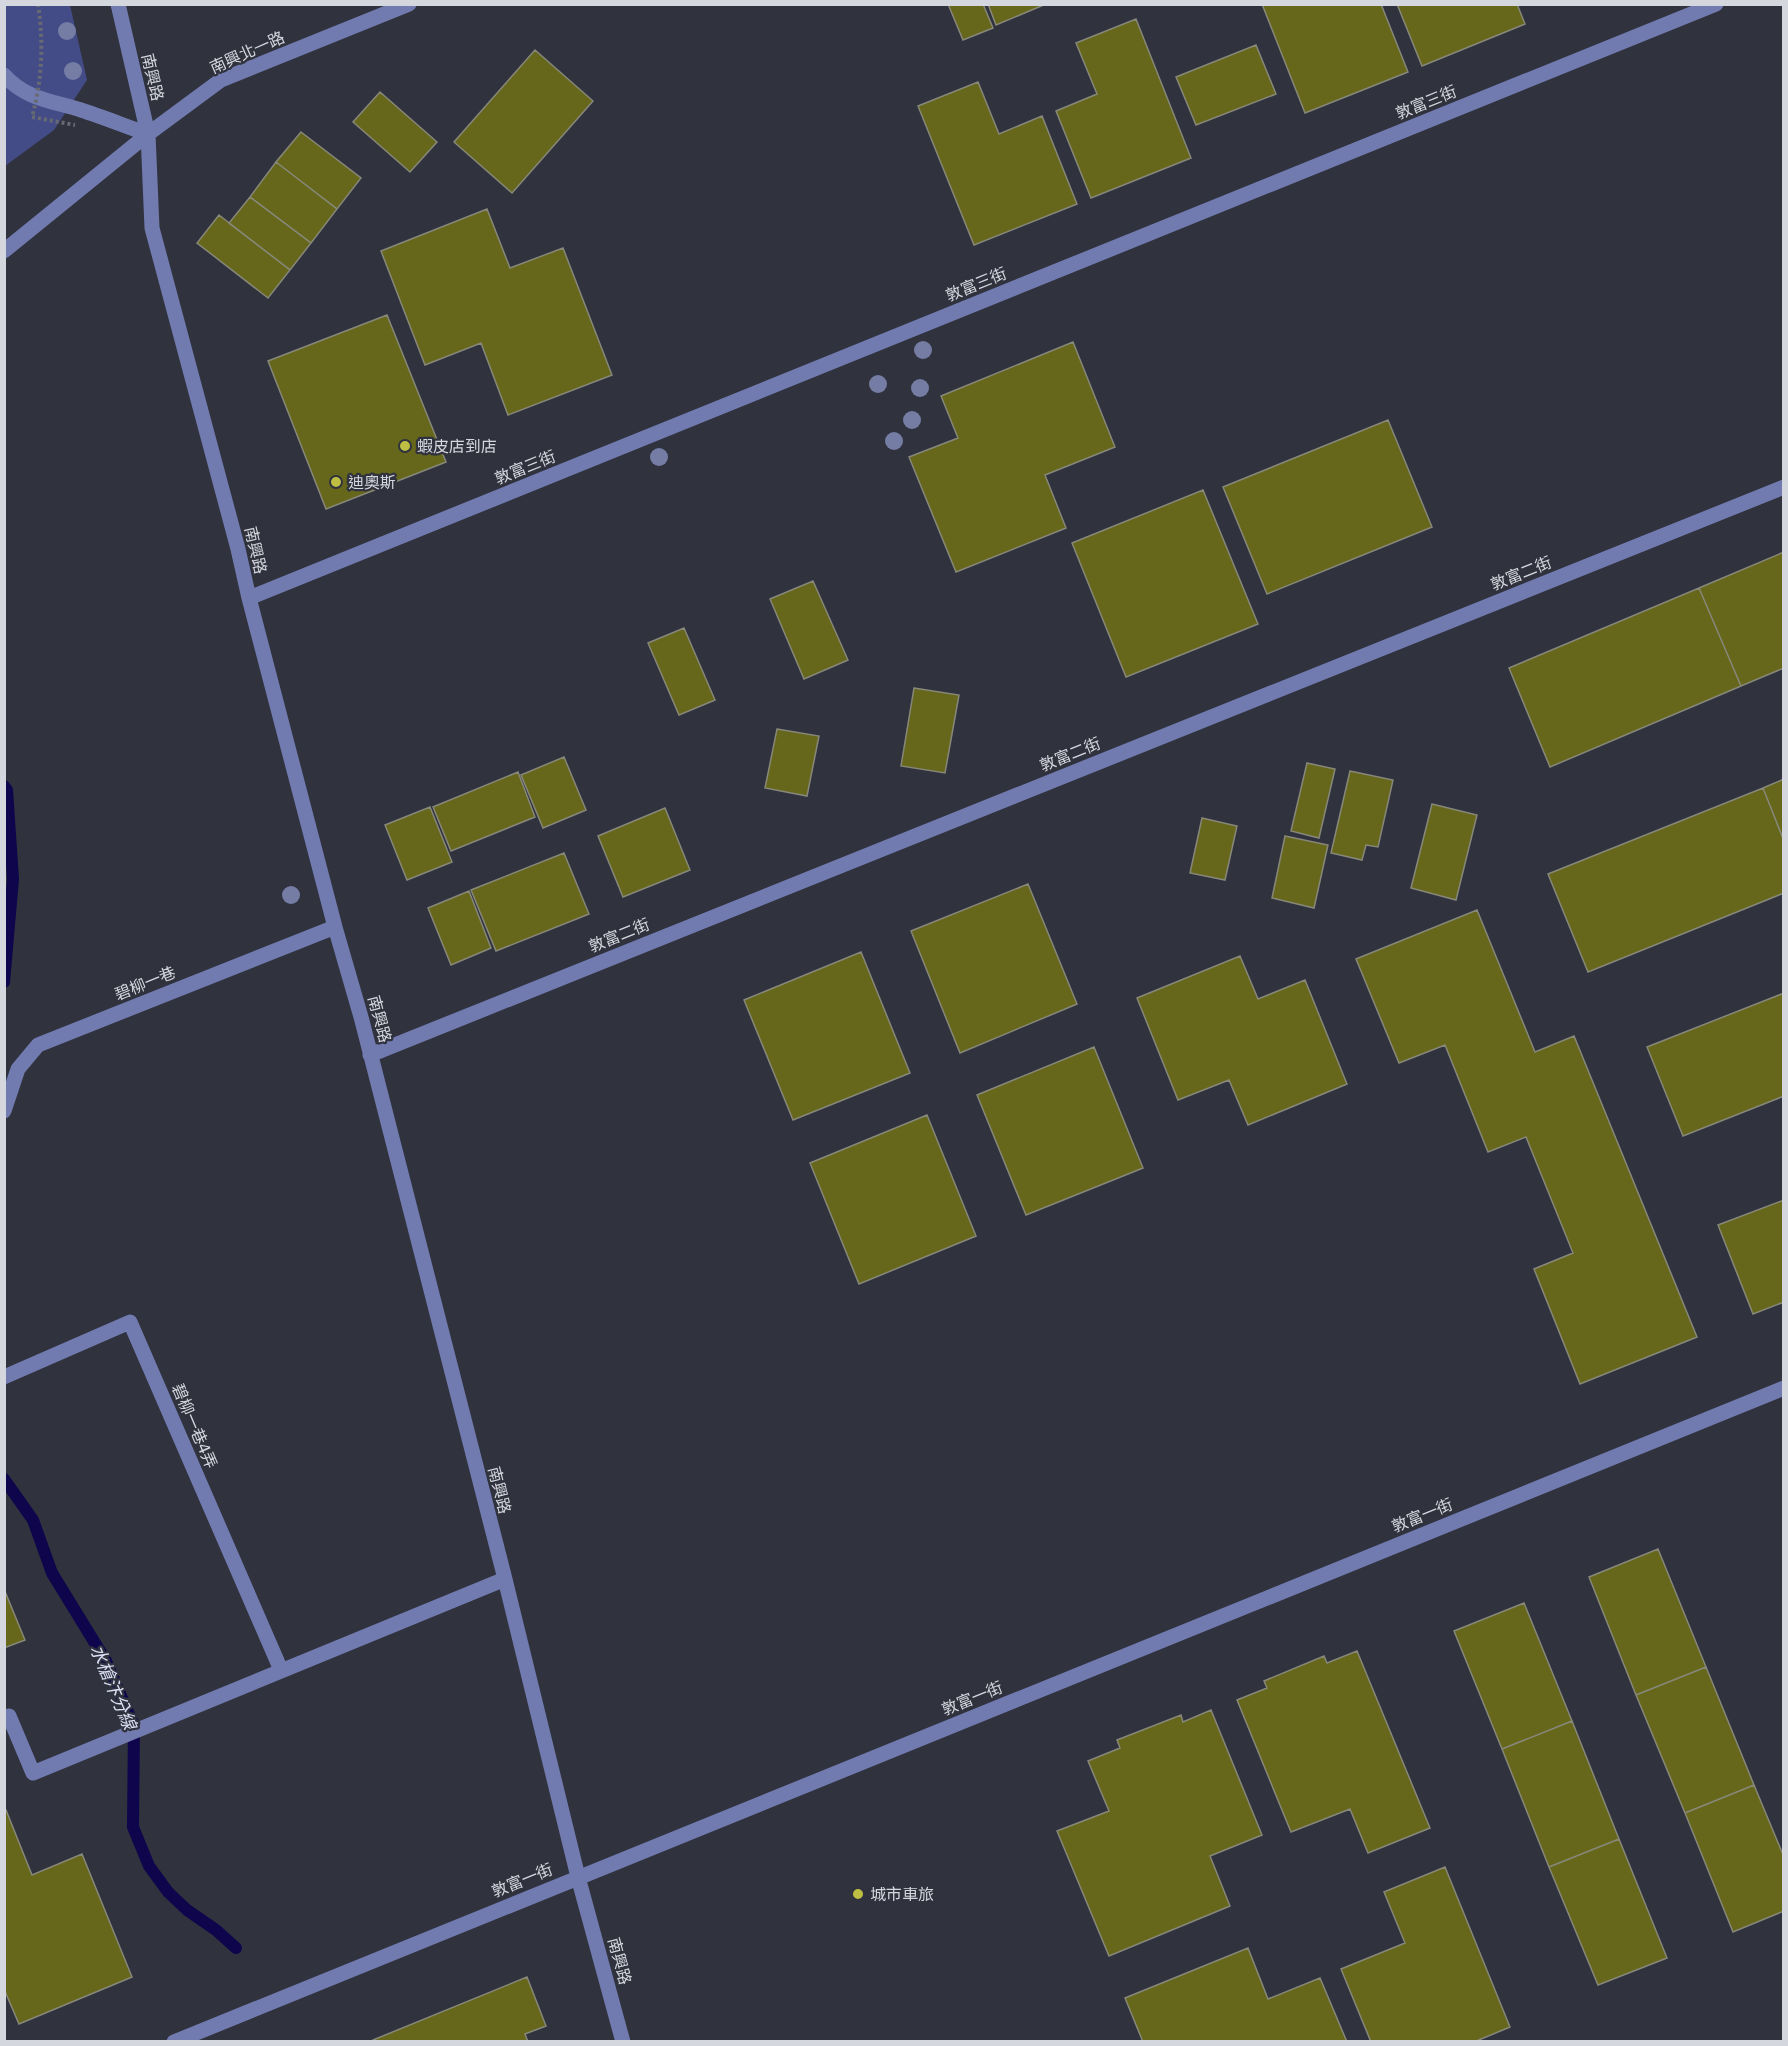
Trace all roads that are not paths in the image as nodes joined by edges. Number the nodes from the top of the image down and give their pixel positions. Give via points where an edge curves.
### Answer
1 (118, 4) edge
2 (409, 4) edge
3 (1716, 4) edge
4 (4, 75) edge
5 (148, 134) junction
6 (4, 251) edge
7 (1784, 487) edge
8 (249, 598) junction
9 (335, 927) junction
10 (370, 1055) junction
11 (4, 1112) edge
12 (4, 1377) edge
13 (1784, 1388) edge
14 (504, 1580) junction
15 (281, 1670) junction
16 (9, 1716) dead end
17 (578, 1877) junction
18 (174, 2042) edge
19 (623, 2042) edge

1 - 5 street, 南興路
2 - 5 street, 南興北一路 via 221,80
3 - 8 street, 敦富三街
4 - 5 street via 37,99 79,109
5 - 6 street, 南興北一路
5 - 8 street, 南興路 via 152,228
7 - 10 street, 敦富二街
8 - 9 street, 南興路
9 - 10 street, 南興路
9 - 11 street, 碧柳一巷 via 38,1045 18,1069
10 - 14 street, 南興路
12 - 15 street, 碧柳一巷4弄 via 130,1322
13 - 17 street, 敦富一街
14 - 15 street
14 - 17 street, 南興路
15 - 16 street via 33,1773
17 - 18 street, 敦富一街
17 - 19 street, 南興路

